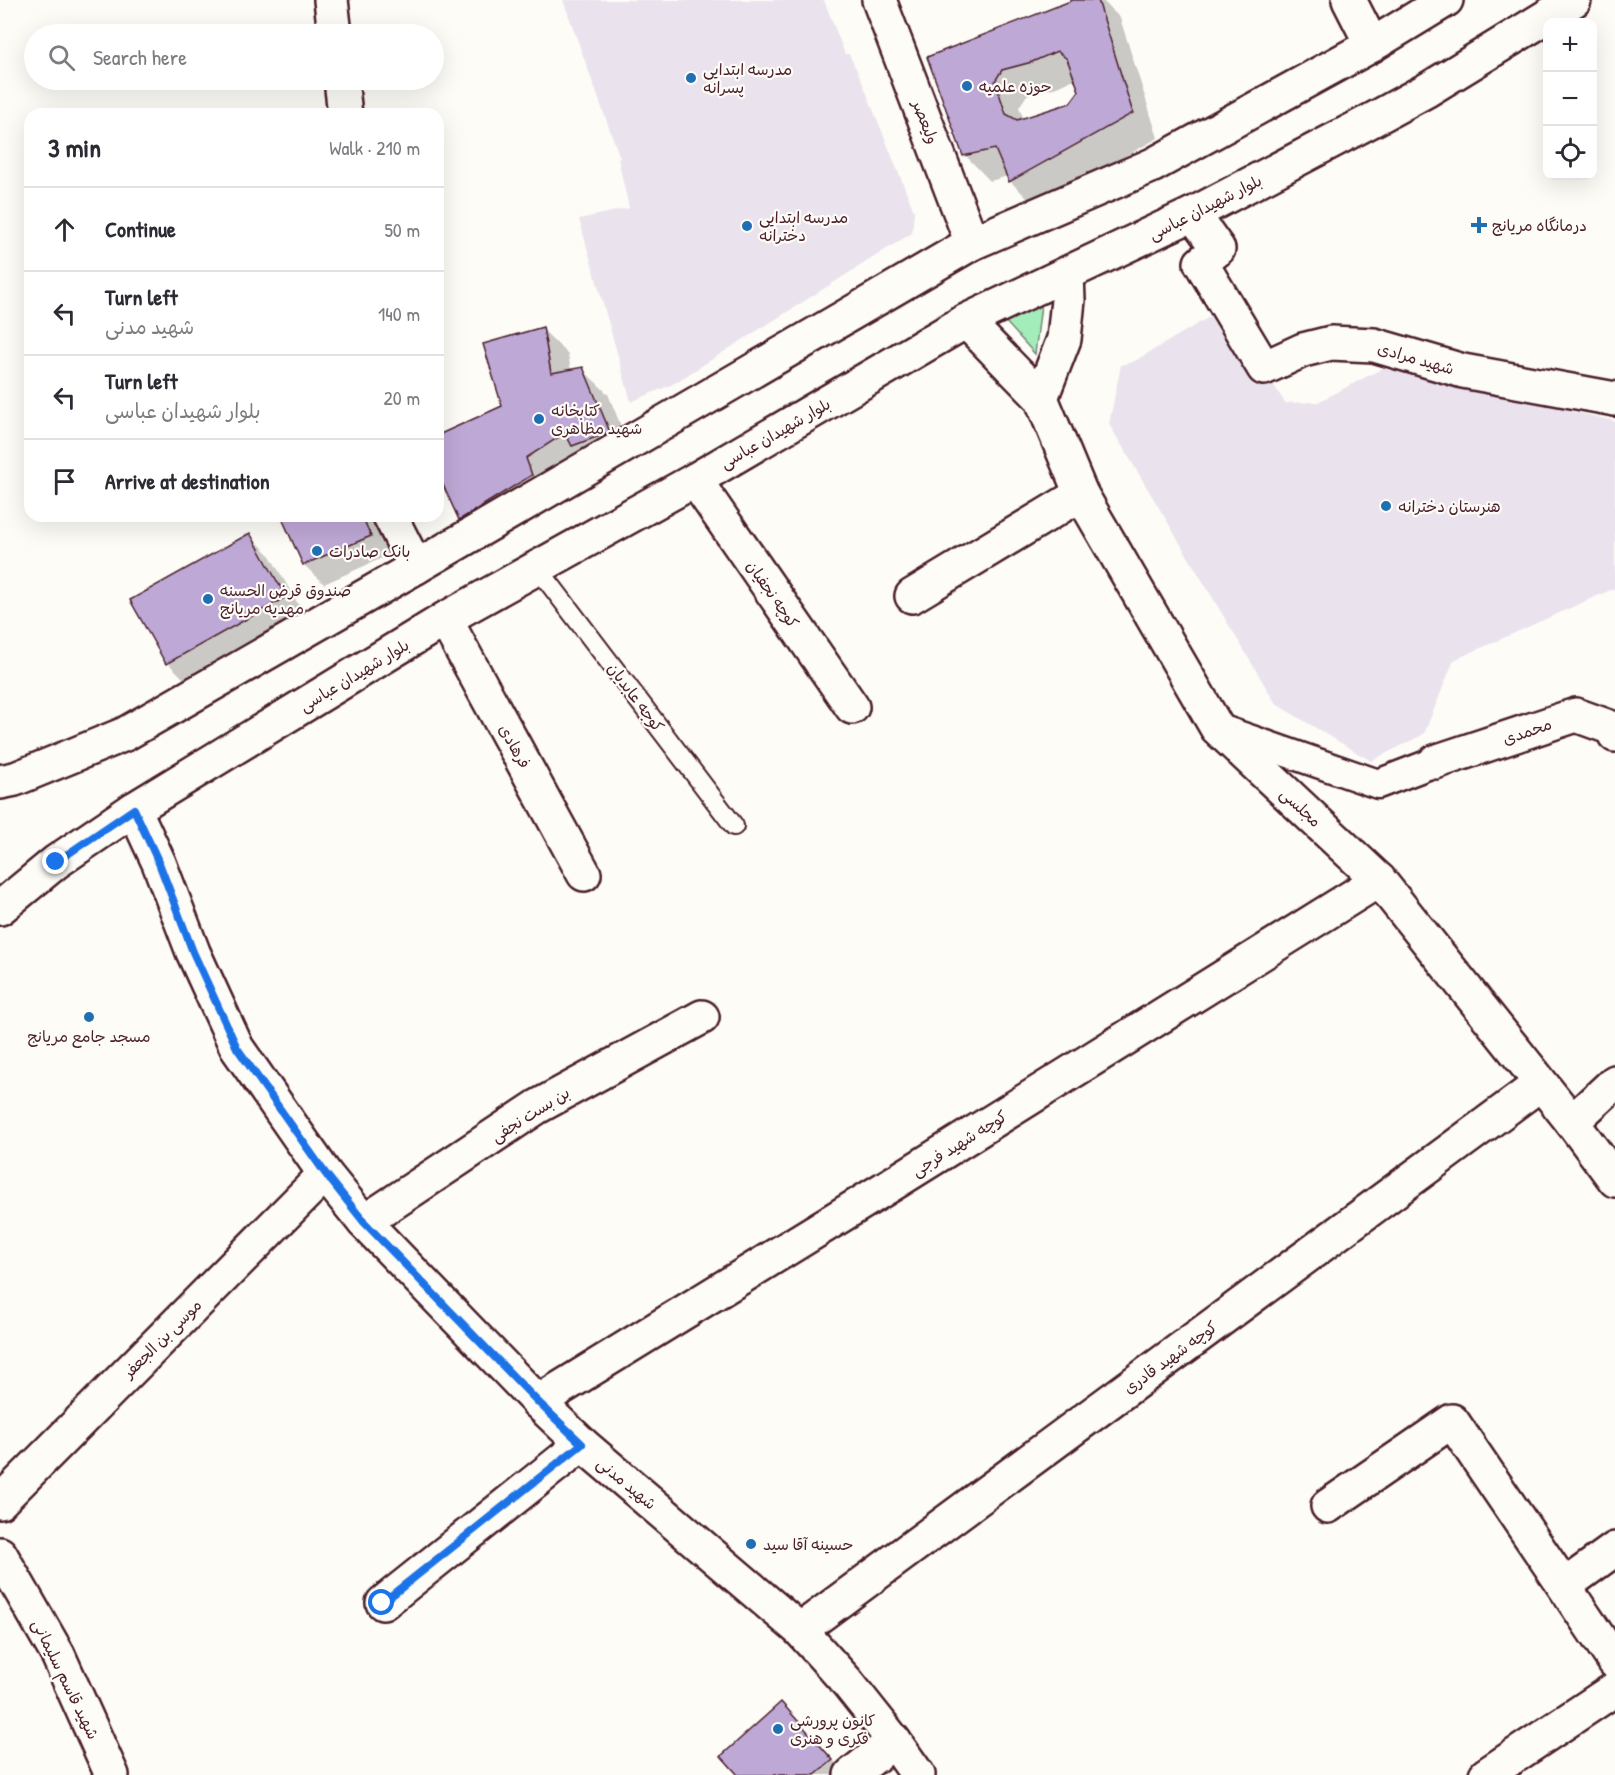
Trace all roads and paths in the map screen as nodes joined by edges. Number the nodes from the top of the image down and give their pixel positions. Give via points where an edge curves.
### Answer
1 (331, 0) edge
2 (879, 0) edge
3 (1349, 0) edge
4 (1446, 0) edge
5 (1574, 0) edge
6 (334, 24) edge
7 (1372, 45) junction
8 (341, 90) edge
9 (344, 108) edge
10 (1193, 214) junction
11 (972, 243) junction
12 (1067, 274) junction
13 (966, 321) junction
14 (1041, 398) junction
15 (1615, 399) edge
16 (695, 480) junction
17 (1081, 494) junction
18 (393, 522) edge
19 (416, 567) junction
20 (537, 567) junction
21 (912, 596) dead end
22 (445, 619) junction
23 (852, 707) dead end
24 (1217, 728) junction
25 (1615, 735) edge
26 (1435, 762) joint
27 (0, 782) edge
28 (134, 809) junction
29 (734, 826) dead end
30 (584, 874) dead end
31 (1379, 880) junction
32 (0, 908) edge
33 (702, 1017) dead end
34 (1615, 1082) edge
35 (1540, 1084) junction
36 (1572, 1122) junction
37 (325, 1173) junction
38 (1615, 1180) edge
39 (364, 1222) junction
40 (538, 1402) junction
41 (582, 1444) junction
42 (0, 1503) edge
43 (1328, 1506) dead end
44 (1615, 1549) edge
45 (0, 1554) edge
46 (1564, 1586) junction
47 (382, 1603) dead end
48 (800, 1630) junction
49 (1615, 1662) edge
50 (1615, 1689) edge
51 (894, 1741) junction
52 (112, 1775) edge
53 (850, 1775) edge
54 (918, 1775) edge
55 (1486, 1775) edge

1 - 6 street
2 - 11 street, ولیعصر
3 - 7 street
4 - 7 street
5 - 10 street, بلوار شهیدان عباسی via 1427,90
7 - 11 street via 1153,165
8 - 9 street
10 - 12 street, بلوار شهیدان عباسی
10 - 15 street, شهید مرادی via 1218,249 1201,263 1264,368 1303,350 1331,343 1374,345 1463,371
11 - 19 street
12 - 13 street, بلوار شهیدان عباسی
12 - 14 street via 1064,339
13 - 14 street
13 - 16 street, بلوار شهیدان عباسی
14 - 17 street, مجلسی
16 - 20 street, بلوار شهیدان عباسی
16 - 23 street, کوچه نجفیان
17 - 21 street
17 - 24 street, مجلسی
18 - 19 street
19 - 27 street via 125,734
20 - 22 street, بلوار شهیدان عباسی
20 - 29 lane, کوجه عابدیان
22 - 28 street, بلوار شهیدان عباسی
22 - 30 street, فرهادی
24 - 26 street via 1378,784
24 - 31 street, مجلسی
25 - 26 street, محمدی via 1612,728 1576,714
28 - 32 street, بلوار شهیدان عباسی via 56,862
28 - 37 street, شهید مدنی via 237,1048
31 - 35 street, مجلسی
31 - 40 street, کوچه شهید فرجی
33 - 39 street, بن بست نجفی via 537,1107
34 - 36 street
35 - 36 street, مجلسی
35 - 48 street, کوچه شهید قادری
36 - 38 street, مجلسی
37 - 39 street, شهید مدنی
37 - 42 street, موسی بن الجعفر
39 - 40 street, شهید مدنی
40 - 41 street, شهید مدنی
41 - 47 street
41 - 48 street, شهید مدنی
43 - 46 street via 1452,1421
44 - 46 street
45 - 52 street, شهید قاسم سلیمانی via 58,1655
46 - 49 street
48 - 51 street, شهید مدنی
50 - 55 street
51 - 53 street
51 - 54 street, شهید مدنی

